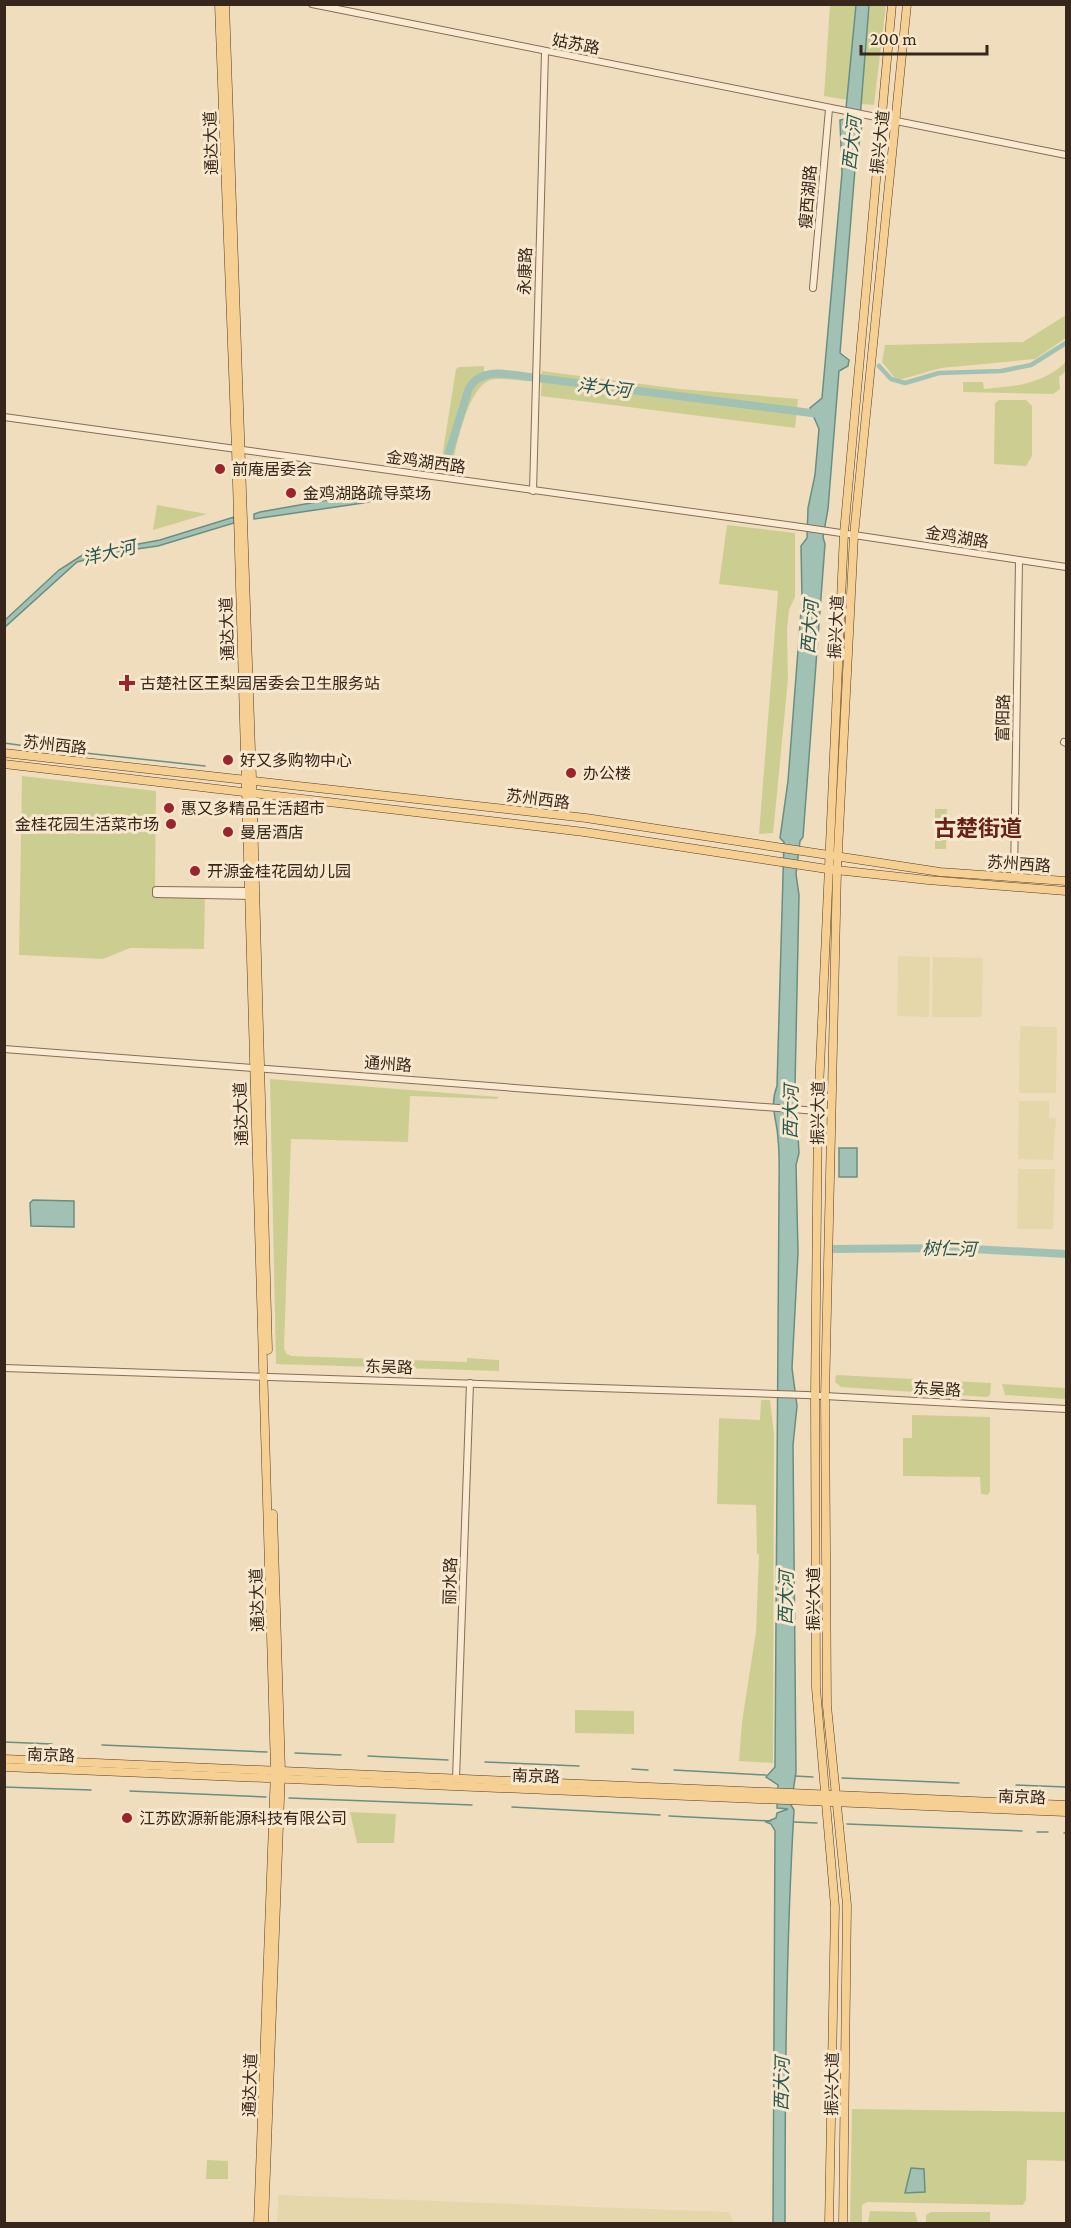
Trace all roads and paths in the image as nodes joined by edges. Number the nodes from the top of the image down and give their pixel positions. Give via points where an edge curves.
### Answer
1 (219, 4) edge
2 (225, 4) edge
3 (312, 4) edge
4 (892, 4) edge
5 (907, 4) edge
6 (545, 52) junction
7 (832, 110) junction
8 (881, 120) junction
9 (896, 122) junction
10 (1066, 155) edge
11 (813, 288) dead end
12 (4, 417) edge
13 (239, 450) junction
14 (533, 491) junction
15 (844, 533) junction
16 (854, 535) junction
17 (1018, 560) junction
18 (1066, 567) edge
19 (4, 753) edge
20 (4, 764) edge
21 (248, 779) junction
22 (248, 792) junction
23 (830, 824) junction
24 (840, 829) junction
25 (811, 852) junction
26 (828, 854) junction
27 (838, 856) junction
28 (855, 858) junction
29 (865, 860) junction
30 (809, 866) junction
31 (827, 869) junction
32 (837, 870) junction
33 (853, 871) junction
34 (1014, 877) junction
35 (1066, 881) edge
36 (837, 885) junction
37 (827, 888) junction
38 (1066, 891) edge
39 (192, 892) junction
40 (251, 893) junction
41 (4, 1049) edge
42 (256, 1068) junction
43 (818, 1111) junction
44 (831, 1112) junction
45 (4, 1368) edge
46 (266, 1377) junction
47 (470, 1383) junction
48 (811, 1395) junction
49 (825, 1396) junction
50 (1066, 1409) edge
51 (4, 1760) edge
52 (4, 1767) edge
53 (278, 1774) junction
54 (456, 1779) junction
55 (769, 1795) junction
56 (825, 1798) junction
57 (837, 1799) junction
58 (1066, 1805) edge
59 (1066, 1812) edge
60 (258, 2223) edge
61 (264, 2223) edge
62 (829, 2223) edge
63 (843, 2223) edge

1 - 13 main road, 通达大道
2 - 13 main road, 通达大道
3 - 6 street, 姑苏路
4 - 8 main road, 振兴大道
5 - 9 main road, 振兴大道
6 - 7 street, 姑苏路
6 - 14 street, 永康路
7 - 8 street, 姑苏路
7 - 11 street, 瘦西湖路
8 - 9 street
8 - 15 main road, 振兴大道
9 - 10 street
9 - 16 main road, 振兴大道
12 - 13 street, 金鸡湖西路
13 - 14 street, 金鸡湖西路
13 - 21 main road, 通达大道
14 - 15 street, 金鸡湖西路
15 - 16 street, 金鸡湖路
15 - 23 main road, 振兴大道
16 - 17 street, 金鸡湖路
16 - 24 main road, 振兴大道
17 - 18 street, 金鸡湖路
17 - 34 street, 富阳路
19 - 21 main road, 苏州西路
20 - 22 main road, 苏州西路
21 - 22 main road, 通达大道
21 - 25 main road, 苏州西路 via 586,818
22 - 30 main road, 苏州西路 via 584,832
22 - 40 main road, 通达大道
23 - 25 main road via 826,839
23 - 26 main road, 振兴大道
24 - 27 main road, 振兴大道
24 - 29 main road via 845,850
25 - 26 main road, 苏州西路
26 - 27 main road, 苏州西路
26 - 31 main road, 振兴大道
27 - 28 main road, 苏州西路
27 - 32 main road, 振兴大道
28 - 29 main road, 苏州西路
28 - 33 main road
29 - 34 main road, 苏州西路 via 940,872
30 - 31 main road, 苏州西路
30 - 37 main road
31 - 32 main road, 苏州西路
31 - 37 main road, 振兴大道
32 - 33 main road, 苏州西路
32 - 36 main road, 振兴大道
33 - 36 main road
33 - 38 main road, 苏州西路
34 - 35 main road, 苏州西路
36 - 44 main road, 振兴大道
37 - 43 main road, 振兴大道
39 - 39 street via 156,890 156,894
39 - 40 street
40 - 42 main road, 通达大道
41 - 42 street, 通州路
42 - 43 street, 通州路
42 - 46 main road, 通达大道
43 - 44 street, 通州路
43 - 48 main road, 振兴大道
44 - 49 main road, 振兴大道
45 - 46 street, 东吴路
46 - 47 street, 东吴路
46 - 53 main road, 通达大道
47 - 48 street, 东吴路
47 - 54 street, 丽水路
48 - 49 street, 东吴路
48 - 56 main road, 振兴大道 via 816,1688
49 - 50 street, 东吴路
49 - 57 main road, 振兴大道 via 827,1706
51 - 53 main road, 南京路
52 - 53 main road, 南京路
53 - 54 main road, 南京路
53 - 55 main road, 南京路
53 - 60 main road, 通达大道
53 - 61 main road, 通达大道
54 - 55 main road, 南京路
55 - 56 main road, 南京路
56 - 57 main road, 南京路
56 - 62 main road, 振兴大道 via 835,1907
57 - 58 main road, 南京路
57 - 59 main road, 南京路
57 - 63 main road, 振兴大道 via 847,1905

